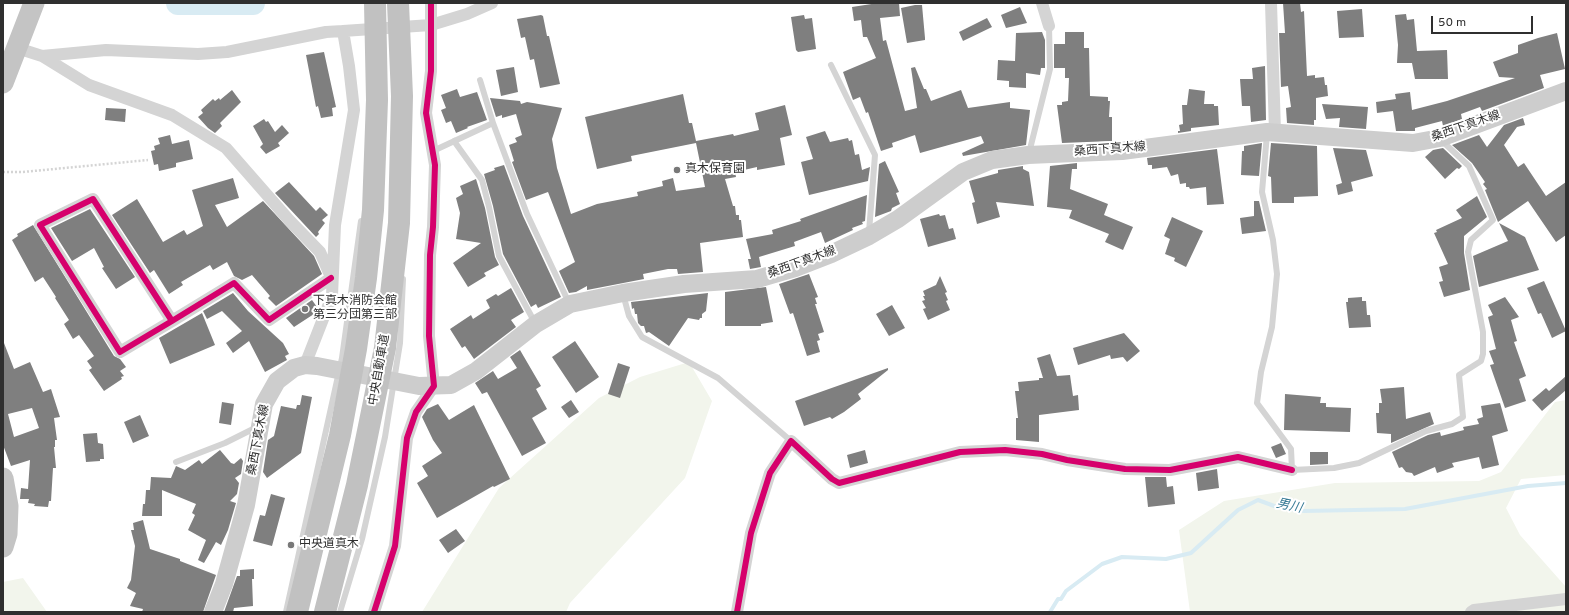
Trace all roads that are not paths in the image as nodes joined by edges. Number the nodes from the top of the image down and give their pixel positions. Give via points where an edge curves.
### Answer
1 (34, 3) edge
2 (375, 3) edge
3 (398, 3) edge
4 (431, 3) edge
5 (492, 3) edge
6 (1042, 3) edge
7 (1271, 3) edge
8 (431, 25) junction
9 (1050, 26) joint
10 (343, 31) junction
11 (20, 41) junction
12 (42, 56) junction
13 (831, 65) dead end
14 (480, 80) dead end
15 (3, 83) edge
16 (1566, 91) edge
17 (402, 96) junction
18 (377, 100) junction
19 (493, 123) junction
20 (1271, 132) junction
21 (1440, 138) junction
22 (454, 141) junction
23 (408, 150) dead end
24 (432, 151) junction
25 (1028, 155) junction
26 (367, 175) dead end
27 (362, 213) dead end
28 (869, 236) junction
29 (404, 275) dead end
30 (332, 280) junction
31 (623, 293) junction
32 (570, 304) junction
33 (172, 321) junction
34 (536, 324) junction
35 (311, 366) junction
36 (426, 386) junction
37 (260, 426) junction
38 (791, 442) junction
39 (176, 462) dead end
40 (1292, 470) junction
41 (3, 478) edge
42 (3, 547) edge
43 (1566, 599) edge
44 (213, 612) edge
45 (286, 612) edge
46 (297, 612) edge
47 (324, 612) edge
48 (340, 612) edge
49 (374, 612) edge
50 (737, 612) edge
51 (1471, 612) edge

1 - 11 highway
2 - 18 highway
3 - 17 highway, 中央自動車道
4 - 8 street
5 - 8 street
6 - 9 street
7 - 20 street
8 - 10 street
8 - 24 street via 431,71 426,113
9 - 25 lane via 1050,69
10 - 12 street via 326,32 227,52 198,54 106,50
10 - 30 street via 354,110 335,225
11 - 12 street
11 - 15 highway
12 - 30 street via 89,85 172,115 226,148 320,252
13 - 28 lane via 875,155
14 - 19 lane
16 - 21 main road, 桑西下真木線
17 - 23 lane
17 - 47 highway, 中央自動車道 via 399,223 385,348 357,485
18 - 26 lane
18 - 46 highway via 373,210 356,349 340,435
19 - 22 lane
19 - 32 lane via 527,214
20 - 21 main road, 桑西下真木線 via 1413,143
20 - 25 main road, 桑西下真木線 via 1122,151
20 - 40 lane via 1262,192 1273,240 1277,274 1272,327 1260,372 1257,403 1291,449
21 - 40 lane via 1469,166 1493,220 1471,240 1468,252 1483,332 1483,354 1481,361 1459,375 1463,417 1452,424 1426,431 1359,463 1334,468
22 - 24 lane
22 - 34 lane via 482,180 498,256
24 - 36 street via 435,165 435,198 430,256
25 - 28 main road, 桑西下真木線 via 992,160 963,172 898,219
27 - 45 lane via 342,358
28 - 31 main road, 桑西下真木線 via 816,259 757,279 684,284
29 - 48 lane via 400,343 385,437 362,539
30 - 33 street via 268,320 234,283
30 - 35 street via 332,296
31 - 32 main road, 桑西下真木線
31 - 38 lane via 629,316 642,337 718,378
32 - 34 main road, 桑西下真木線
33 - 33 street via 120,352 40,225 93,199
34 - 36 main road, 桑西下真木線 via 476,371 451,385
35 - 36 main road, 桑西下真木線
35 - 37 main road, 桑西下真木線 via 294,368 277,381 264,404
36 - 49 street via 407,438 395,546
37 - 39 lane
37 - 44 main road, 桑西下真木線 via 246,505 224,584
38 - 40 street via 832,479 840,483 960,452 1005,450 1125,469 1170,470 1238,457
38 - 50 street via 770,473 751,533
41 - 42 highway via 8,506 7,534
43 - 51 street

